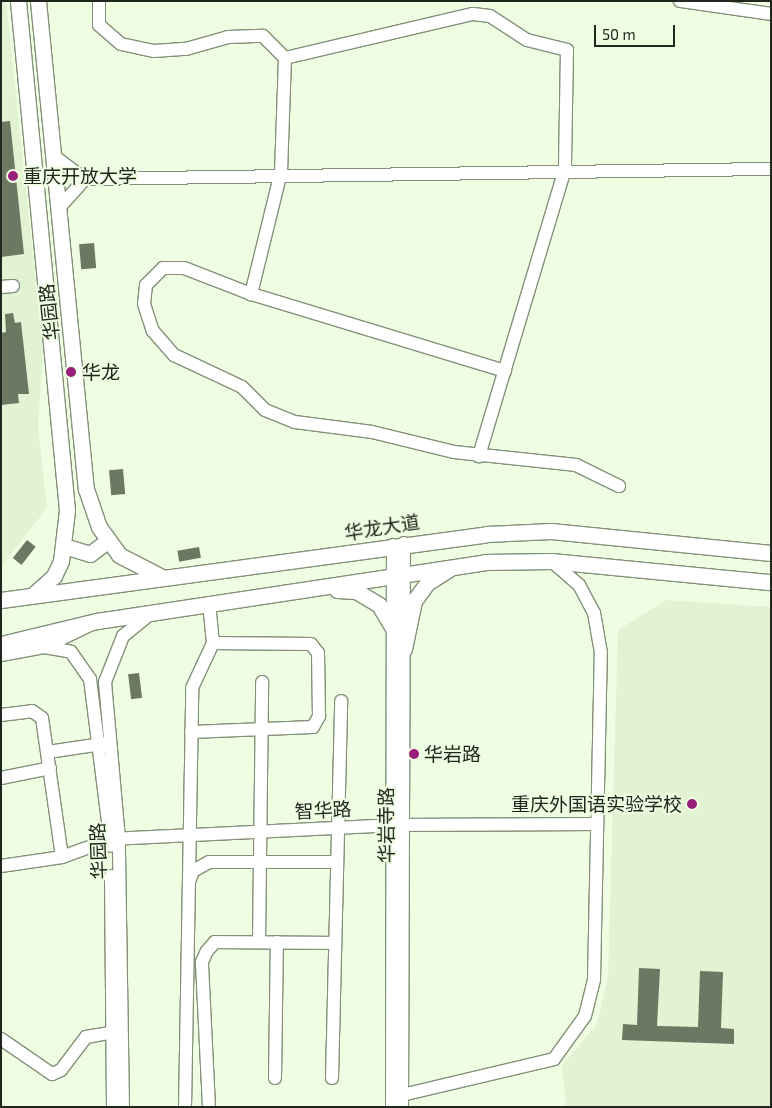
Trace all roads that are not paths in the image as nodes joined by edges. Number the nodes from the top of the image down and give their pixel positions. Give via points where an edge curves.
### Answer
1 (18, 1) edge
2 (38, 1) edge
3 (98, 1) edge
4 (680, 1) edge
5 (771, 14) edge
6 (286, 58) junction
7 (54, 156) junction
8 (771, 168) edge
9 (565, 170) junction
10 (281, 172) junction
11 (86, 179) junction
12 (59, 208) junction
13 (251, 294) junction
14 (505, 371) junction
15 (479, 456) junction
16 (619, 486) dead end
17 (107, 541) junction
18 (398, 544) junction
19 (64, 546) junction
20 (771, 553) edge
21 (551, 561) junction
22 (458, 564) junction
23 (399, 574) junction
24 (168, 579) junction
25 (771, 582) edge
26 (283, 591) junction
27 (33, 595) junction
28 (1, 600) edge
29 (209, 603) junction
30 (153, 612) junction
31 (97, 620) junction
32 (395, 632) junction
33 (213, 643) junction
34 (1, 644) edge
35 (44, 647) junction
36 (404, 648) junction
37 (1, 655) edge
38 (262, 682) dead end
39 (341, 701) dead end
40 (1, 715) edge
41 (262, 729) junction
42 (191, 732) junction
43 (105, 743) junction
44 (48, 752) junction
45 (50, 768) junction
46 (1, 778) edge
47 (597, 824) junction
48 (400, 825) junction
49 (340, 828) junction
50 (262, 831) junction
51 (190, 835) junction
52 (115, 839) junction
53 (62, 857) junction
54 (260, 861) junction
55 (334, 862) junction
56 (1, 866) edge
57 (187, 886) junction
58 (259, 942) junction
59 (277, 942) junction
60 (333, 943) junction
61 (113, 1032) junction
62 (1, 1039) edge
63 (275, 1078) dead end
64 (332, 1078) dead end
65 (402, 1101) edge
66 (113, 1107) edge
67 (123, 1107) edge
68 (185, 1107) edge
69 (210, 1107) edge
70 (392, 1107) edge

1 - 19 main road, 华园路 via 66,492
2 - 7 main road, 华园路
3 - 6 street via 99,25 121,44 154,51 186,49 228,37 263,36
4 - 5 street
6 - 9 street via 473,14 490,16 527,40 567,50
6 - 10 street
7 - 11 street
7 - 12 main road, 华园路
8 - 9 street
9 - 10 street
9 - 14 street
10 - 11 street
10 - 13 street
11 - 12 street
12 - 17 main road, 华园路 via 86,490
13 - 14 street
13 - 15 street via 184,268 162,268 146,285 144,304 153,331 174,354 242,387 265,410 295,422 372,432
14 - 15 street
15 - 16 street via 576,465
17 - 19 main road via 90,554
17 - 24 main road, 华园路 via 132,566
18 - 20 main road, 华龙大道 via 551,531
18 - 23 street, 华岩寺路
18 - 24 main road, 华龙大道
19 - 27 main road, 华园路 via 54,576
21 - 22 main road
21 - 25 main road
21 - 47 street via 579,585 594,613 600,653
22 - 23 main road
22 - 36 main road via 420,591 410,612
23 - 26 main road
23 - 32 street, 华岩寺路
23 - 36 street, 华岩寺路
24 - 27 main road, 华龙大道
26 - 29 main road
26 - 32 main road via 356,591 385,612
27 - 28 main road, 华龙大道
29 - 30 main road
29 - 33 street
30 - 31 main road
30 - 43 street, 华园路 via 123,636 110,660 105,682
31 - 34 main road
31 - 35 street
32 - 48 street, 华岩寺路
33 - 41 street via 311,644 318,653 319,716 313,727
33 - 42 street via 192,688
35 - 37 street
35 - 43 street, 华园路 via 71,652 87,670
36 - 48 street, 华岩寺路
38 - 41 street
39 - 49 street
40 - 44 street via 38,712
41 - 42 street
41 - 50 street
42 - 51 street
43 - 44 street
43 - 52 street, 华园路
44 - 45 street
45 - 46 street
45 - 53 street
47 - 48 street, 智华路
47 - 65 street via 594,979 585,1016 554,1059
48 - 49 street, 智华路
48 - 65 street, 华岩寺路
48 - 70 street, 华岩寺路
49 - 50 street, 智华路
49 - 55 street
50 - 51 street, 智华路
50 - 54 street
51 - 52 street, 智华路
51 - 57 street
52 - 53 street, 智华路
52 - 61 street, 华园路
52 - 67 street, 华园路
53 - 56 street, 智华路
54 - 55 street
54 - 57 street via 209,862 194,871
54 - 58 street
55 - 60 street
57 - 68 street
58 - 59 street
58 - 69 street via 215,942 202,962
59 - 60 street
59 - 63 street
60 - 64 street
61 - 62 street via 86,1037 61,1070 52,1074
61 - 66 street, 华园路

